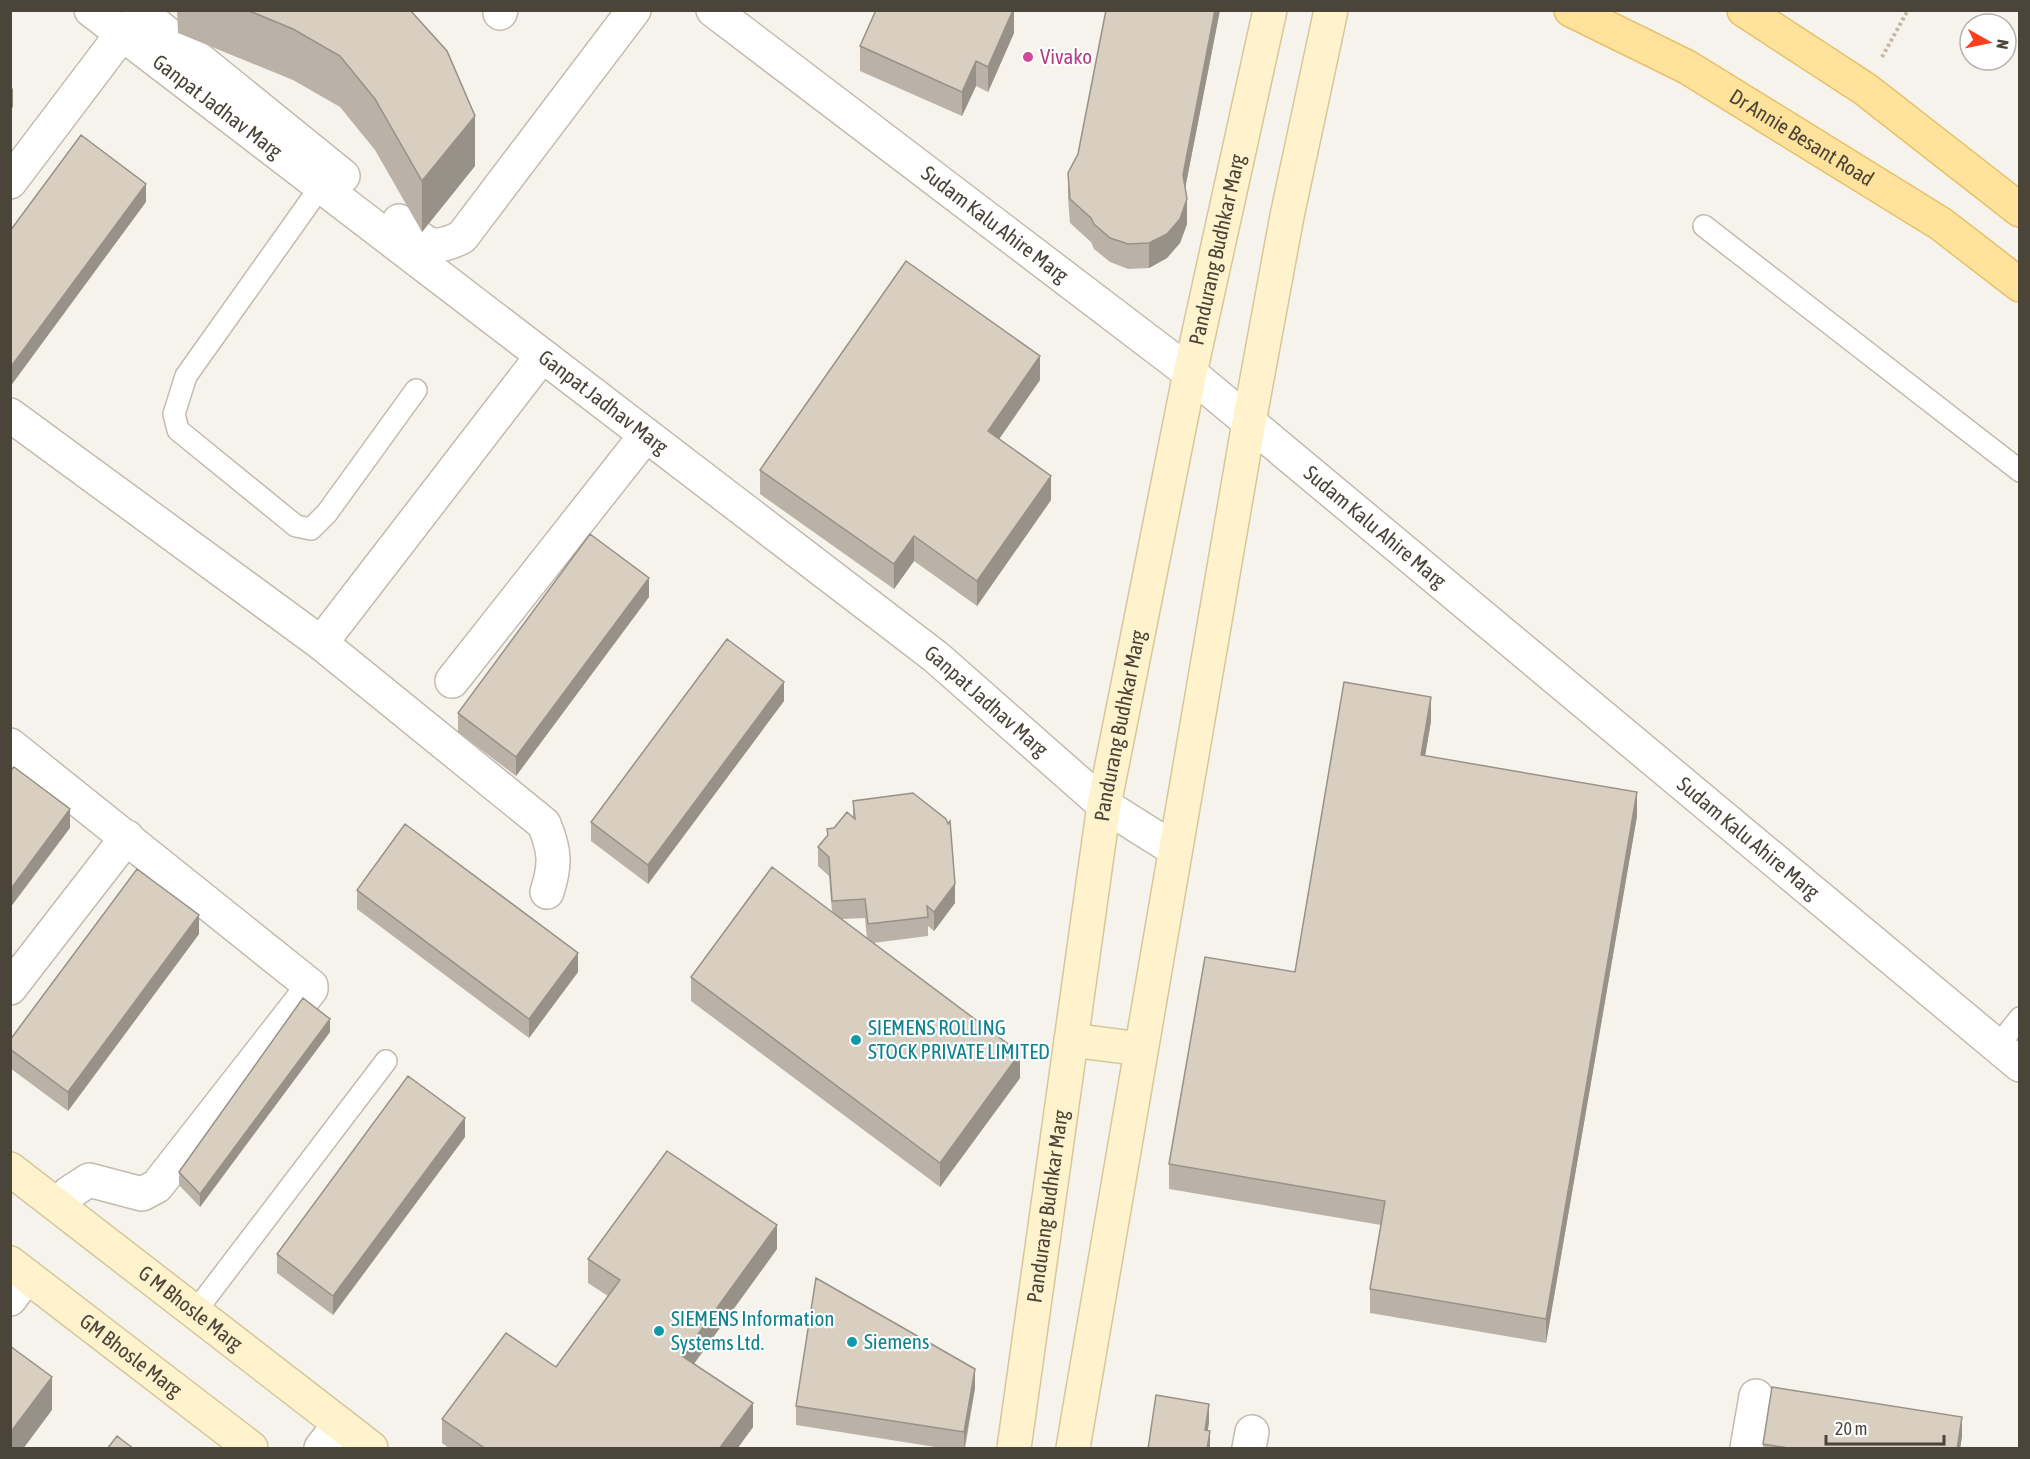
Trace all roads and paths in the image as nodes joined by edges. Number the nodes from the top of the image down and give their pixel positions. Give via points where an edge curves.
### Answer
1 (91, 10) edge
2 (634, 10) edge
3 (712, 10) edge
4 (1270, 10) edge
5 (1331, 10) edge
6 (1571, 10) edge
7 (1744, 10) edge
8 (1908, 10) edge
9 (130, 22) edge
10 (1865, 89) junction
11 (10, 182) edge
12 (321, 186) junction
13 (2019, 210) edge
14 (1704, 226) dead end
15 (2019, 285) edge
16 (542, 356) junction
17 (1190, 373) junction
18 (416, 390) dead end
19 (10, 415) edge
20 (1249, 422) junction
21 (646, 435) junction
22 (2019, 471) edge
23 (321, 643) junction
24 (452, 681) dead end
25 (10, 745) edge
26 (1104, 806) junction
27 (127, 837) junction
28 (1174, 849) junction
29 (547, 892) dead end
30 (10, 988) edge
31 (2019, 1017) edge
32 (1071, 1040) junction
33 (1141, 1049) junction
34 (2008, 1056) edge
35 (386, 1061) dead end
36 (10, 1169) edge
37 (59, 1206) junction
38 (16, 1279) edge
39 (195, 1312) junction
40 (1756, 1396) dead end
41 (331, 1436) edge
42 (251, 1449) edge
43 (371, 1449) edge
44 (1014, 1449) edge
45 (1073, 1449) edge
46 (1747, 1449) edge

1 - 9 street, Ganpat Jadhav Marg
2 - 9 street via 462,237 443,247 428,245
3 - 17 street, Sudam Kalu Ahire Marg
4 - 17 main road, Pandurang Budhkar Marg
5 - 20 main road
6 - 15 main road, Dr Annie Besant Road via 1688,67 1941,224
7 - 10 main road
8 - 10 path
9 - 11 street
9 - 12 street, Ganpat Jadhav Marg
10 - 13 main road
12 - 16 street, Ganpat Jadhav Marg
12 - 18 lane via 186,376 174,414 178,430 296,526 311,529 327,513
14 - 22 lane
16 - 21 street, Ganpat Jadhav Marg
16 - 23 street
17 - 20 street, Sudam Kalu Ahire Marg
17 - 26 main road, Pandurang Budhkar Marg
19 - 23 street
20 - 28 main road
20 - 34 street, Sudam Kalu Ahire Marg
21 - 24 street
21 - 26 street, Ganpat Jadhav Marg via 936,657
23 - 29 street via 544,824 552,843 554,868
25 - 27 street
26 - 28 street, Ganpat Jadhav Marg
26 - 32 main road, Pandurang Budhkar Marg
27 - 30 street
27 - 37 street via 309,982 311,989 157,1186 142,1194 89,1180 69,1193
28 - 33 main road
31 - 34 lane
32 - 33 main road
32 - 44 main road, Pandurang Budhkar Marg
33 - 45 main road
35 - 39 lane
36 - 37 main road, G M Bhosle Marg
37 - 39 main road, G M Bhosle Marg
38 - 42 main road, GM Bhosle Marg
39 - 41 main road, G M Bhosle Marg
40 - 46 street
41 - 43 main road, G M Bhosle Marg

